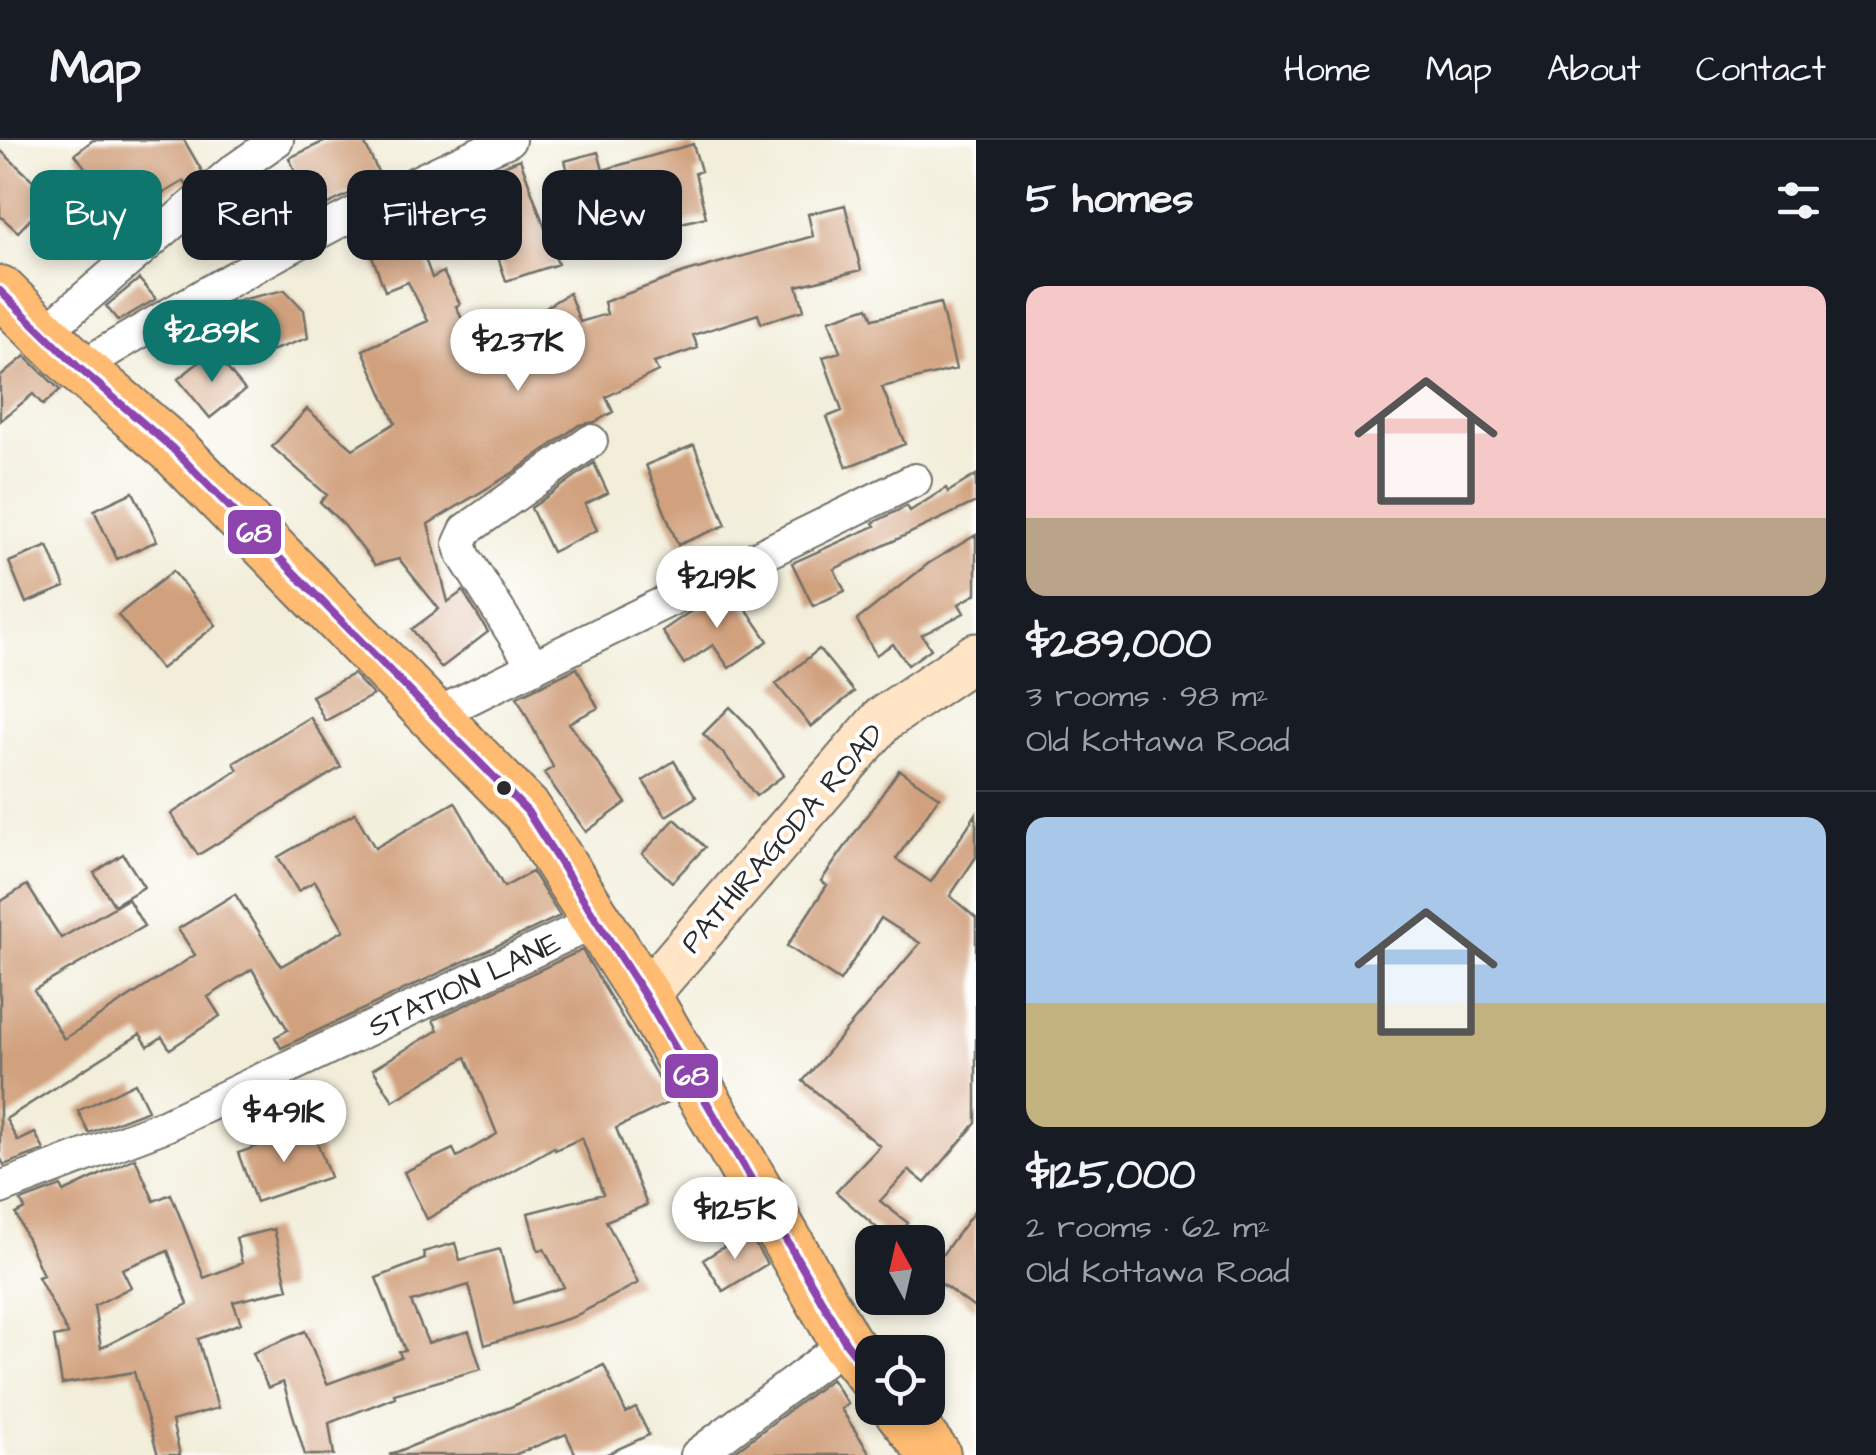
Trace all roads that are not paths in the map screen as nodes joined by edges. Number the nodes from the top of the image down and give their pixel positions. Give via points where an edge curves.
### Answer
1 (277, 140) edge
2 (509, 140) edge
3 (16, 313) edge
4 (79, 368) junction
5 (591, 441) dead end
6 (915, 480) dead end
7 (976, 656) edge
8 (534, 667) junction
9 (435, 716) junction
10 (598, 920) junction
11 (646, 996) junction
12 (0, 1188) edge
13 (855, 1351) edge
14 (855, 1363) edge
15 (911, 1425) edge
16 (697, 1455) edge
17 (935, 1455) edge

1 - 3 street
2 - 4 street via 226,280
3 - 4 main road
4 - 9 main road via 172,448
5 - 8 street via 466,530 460,543
6 - 8 street
7 - 11 street, PATHIRAGODA ROAD via 883,719
8 - 9 street
9 - 10 main road via 528,811
10 - 11 main road
10 - 12 street, STATION LANE via 166,1124
11 - 13 main road
14 - 16 street
15 - 17 main road

